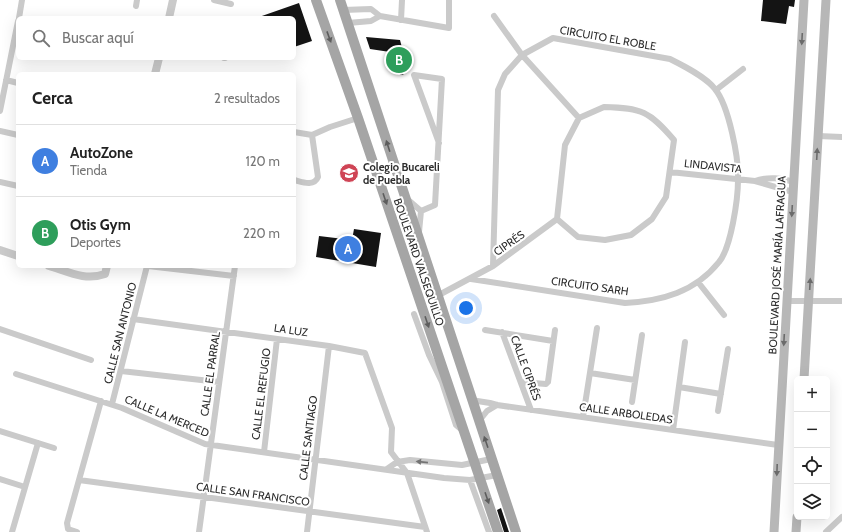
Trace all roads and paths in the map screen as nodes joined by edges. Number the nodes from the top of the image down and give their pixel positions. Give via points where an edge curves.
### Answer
1 (22, 0) edge
2 (173, 0) edge
3 (214, 0) edge
4 (316, 0) edge
5 (340, 0) edge
6 (402, 0) edge
7 (449, 0) edge
8 (804, 0) edge
9 (826, 0) edge
10 (231, 4) dead end
11 (343, 10) junction
12 (19, 16) edge
13 (169, 16) edge
14 (380, 16) junction
15 (494, 16) dead end
16 (401, 20) junction
17 (348, 23) junction
18 (16, 33) edge
19 (522, 54) junction
20 (158, 60) edge
21 (743, 69) dead end
22 (156, 72) edge
23 (6, 80) junction
24 (16, 82) edge
25 (716, 90) junction
26 (2, 93) edge
27 (0, 110) edge
28 (358, 118) junction
29 (579, 118) junction
30 (0, 131) edge
31 (296, 132) edge
32 (16, 134) edge
33 (312, 135) junction
34 (818, 136) junction
35 (842, 137) edge
36 (439, 144) junction
37 (670, 172) junction
38 (738, 179) junction
39 (296, 180) edge
40 (755, 180) junction
41 (0, 182) edge
42 (16, 186) edge
43 (793, 188) junction
44 (403, 195) junction
45 (421, 211) junction
46 (557, 220) junction
47 (418, 238) junction
48 (0, 250) edge
49 (16, 255) edge
50 (493, 266) junction
51 (55, 268) edge
52 (147, 268) edge
53 (164, 268) edge
54 (235, 268) edge
55 (106, 270) edge
56 (234, 276) junction
57 (471, 279) junction
58 (698, 282) junction
59 (437, 296) junction
60 (786, 301) junction
61 (809, 301) junction
62 (842, 301) edge
63 (414, 314) dead end
64 (724, 315) dead end
65 (134, 319) junction
66 (597, 328) dead end
67 (0, 329) edge
68 (485, 330) dead end
69 (555, 330) dead end
70 (226, 332) junction
71 (502, 332) junction
72 (642, 335) dead end
73 (278, 339) junction
74 (553, 341) junction
75 (685, 342) dead end
76 (329, 346) junction
77 (728, 349) dead end
78 (91, 360) dead end
79 (121, 371) junction
80 (590, 373) junction
81 (16, 374) dead end
82 (804, 376) edge
83 (636, 380) junction
84 (444, 381) junction
85 (219, 382) junction
86 (521, 382) junction
87 (679, 387) junction
88 (721, 394) junction
89 (471, 400) junction
90 (101, 401) junction
91 (632, 402) dead end
92 (112, 404) junction
93 (497, 405) junction
94 (531, 410) junction
95 (718, 411) dead end
96 (583, 417) junction
97 (478, 421) junction
98 (673, 430) junction
99 (0, 431) edge
100 (38, 443) junction
101 (211, 445) junction
102 (778, 445) junction
103 (54, 448) dead end
104 (264, 452) junction
105 (491, 458) junction
106 (317, 460) junction
107 (397, 462) junction
108 (474, 462) junction
109 (386, 469) junction
110 (407, 473) junction
111 (497, 476) junction
112 (475, 479) junction
113 (0, 480) edge
114 (79, 480) junction
115 (25, 487) junction
116 (204, 497) junction
117 (309, 512) junction
118 (842, 517) edge
119 (797, 520) edge
120 (426, 530) edge
121 (12, 532) edge
122 (74, 532) edge
123 (199, 532) edge
124 (307, 532) edge
125 (489, 532) edge
126 (498, 532) edge
127 (516, 532) edge
128 (774, 532) edge
129 (796, 532) edge
130 (826, 532) edge

1 - 12 street
2 - 13 street
3 - 10 street
4 -> 28 main road, BOULEVARD VALSEQUILLO
5 - 11 main road, BOULEVARD VALSEQUILLO
6 - 16 street
7 - 16 street via 449,28
8 -> 43 main road, BOULEVARD JOSÉ MARÍA LAFRAGUA
9 - 34 main road
11 - 14 street via 371,9
11 - 17 main road, BOULEVARD VALSEQUILLO
14 - 16 street
14 - 17 street via 371,21
15 - 19 street
44 -> 17 main road, BOULEVARD VALSEQUILLO
18 - 23 street
19 - 25 street, CIRCUITO EL ROBLE via 553,38 670,59 687,67
19 - 29 street
19 - 50 street, CIRCUITO EL ROBLE via 505,74 498,90
20 - 22 street
21 - 25 street
23 - 24 street
23 - 26 street
25 - 38 street, CIRCUITO EL ROBLE via 731,123
26 - 27 street
28 - 33 street via 330,126
28 -> 84 main road, BOULEVARD VALSEQUILLO
29 - 37 street via 604,107 631,108 656,119 674,140
29 - 46 street via 565,145
30 - 32 street
31 - 33 street
33 - 39 street via 318,178 312,183
34 - 35 street
61 -> 34 main road
36 - 36 street via 442,79 414,75 434,130
36 - 45 street via 436,205
37 - 38 street, LINDAVISTA
37 - 46 street via 666,197 656,214 631,234 605,240 578,237
38 - 40 street, LINDAVISTA
38 - 58 street, CIRCUITO SARH via 730,236 720,261
40 - 43 street, LINDAVISTA
40 - 43 street, LINDAVISTA via 788,180
41 - 42 street
43 -> 60 main road, BOULEVARD JOSÉ MARÍA LAFRAGUA
44 - 45 street
44 - 47 main road, BOULEVARD VALSEQUILLO
45 - 47 street
46 - 50 street, CIPRÉS
47 - 59 main road, BOULEVARD VALSEQUILLO
48 - 49 street
50 - 57 street, CIPRÉS
51 - 55 street via 84,278 96,277
52 - 65 street, CALLE SAN ANTONIO
53 - 56 street
54 - 56 street, CALLE EL PARRAL
56 - 70 street, CALLE EL PARRAL
57 - 58 street, CIRCUITO SARH via 625,303 651,302
57 - 59 street
58 - 64 street
59 - 89 main road, BOULEVARD VALSEQUILLO
60 - 61 street
60 -> 102 main road, BOULEVARD JOSÉ MARÍA LAFRAGUA
61 - 62 street
61 - 82 main road
63 - 84 street via 429,356
65 - 70 street, LA LUZ
65 - 79 street, CALLE SAN ANTONIO
66 - 80 street
67 - 78 street
68 - 71 street
69 - 74 street
70 - 73 street, LA LUZ
70 - 85 street, CALLE EL PARRAL
71 - 74 street
71 - 86 street, CALLE CIPRÉS
72 - 83 street
73 - 76 street, LA LUZ
73 - 104 street, CALLE EL REFUGIO
74 - 86 street via 548,382
75 - 87 street
76 - 106 street, CALLE SANTIAGO
76 - 107 street, LA LUZ via 367,355 392,428 391,452
77 - 88 street
79 - 85 street
79 - 92 street, CALLE SAN ANTONIO
80 - 83 street
80 - 96 street
81 - 90 street, CALLE LA MERCED
83 - 91 street
84 - 108 main road, BOULEVARD VALSEQUILLO
85 - 101 street, CALLE EL PARRAL
86 - 94 street, CALLE CIPRÉS
87 - 88 street
87 - 98 street
88 - 95 street
89 - 93 street, CALLE ARBOLEDAS
89 - 97 main road, BOULEVARD VALSEQUILLO
90 - 92 street, CALLE LA MERCED
90 - 114 street
92 - 101 street, CALLE LA MERCED
93 - 94 street, CALLE ARBOLEDAS
93 - 97 street
94 - 96 street, CALLE ARBOLEDAS
96 - 98 street, CALLE ARBOLEDAS
105 -> 97 main road, BOULEVARD VALSEQUILLO
98 - 102 street, CALLE ARBOLEDAS
99 - 100 street
100 - 103 street
100 - 115 street
101 - 104 street, CALLE LA MERCED
101 - 116 street, CALLE EL PARRAL
102 -> 128 main road, BOULEVARD JOSÉ MARÍA LAFRAGUA
104 - 106 street, CALLE LA MERCED
105 - 108 street
105 - 111 main road, BOULEVARD VALSEQUILLO
106 - 109 street, CALLE LA MERCED
106 - 117 street, CALLE SANTIAGO
108 -> 107 street via 462,465 410,460
107 - 109 street
107 - 110 street
108 - 112 main road, BOULEVARD VALSEQUILLO
109 - 110 street, CALLE LA MERCED
110 - 112 street, CALLE LA MERCED
110 - 120 street
111 - 112 street, CALLE LA MERCED
111 - 127 main road, BOULEVARD VALSEQUILLO
112 - 125 street
112 -> 126 main road, BOULEVARD VALSEQUILLO
113 - 115 street
114 - 116 street, CALLE SAN FRANCISCO
114 - 122 street via 66,523 68,529
115 - 121 street
116 - 117 street, CALLE SAN FRANCISCO
116 - 123 street, CALLE EL PARRAL
117 - 120 street, CALLE SAN FRANCISCO
117 - 124 street, CALLE SANTIAGO
118 - 130 street
119 - 129 main road

